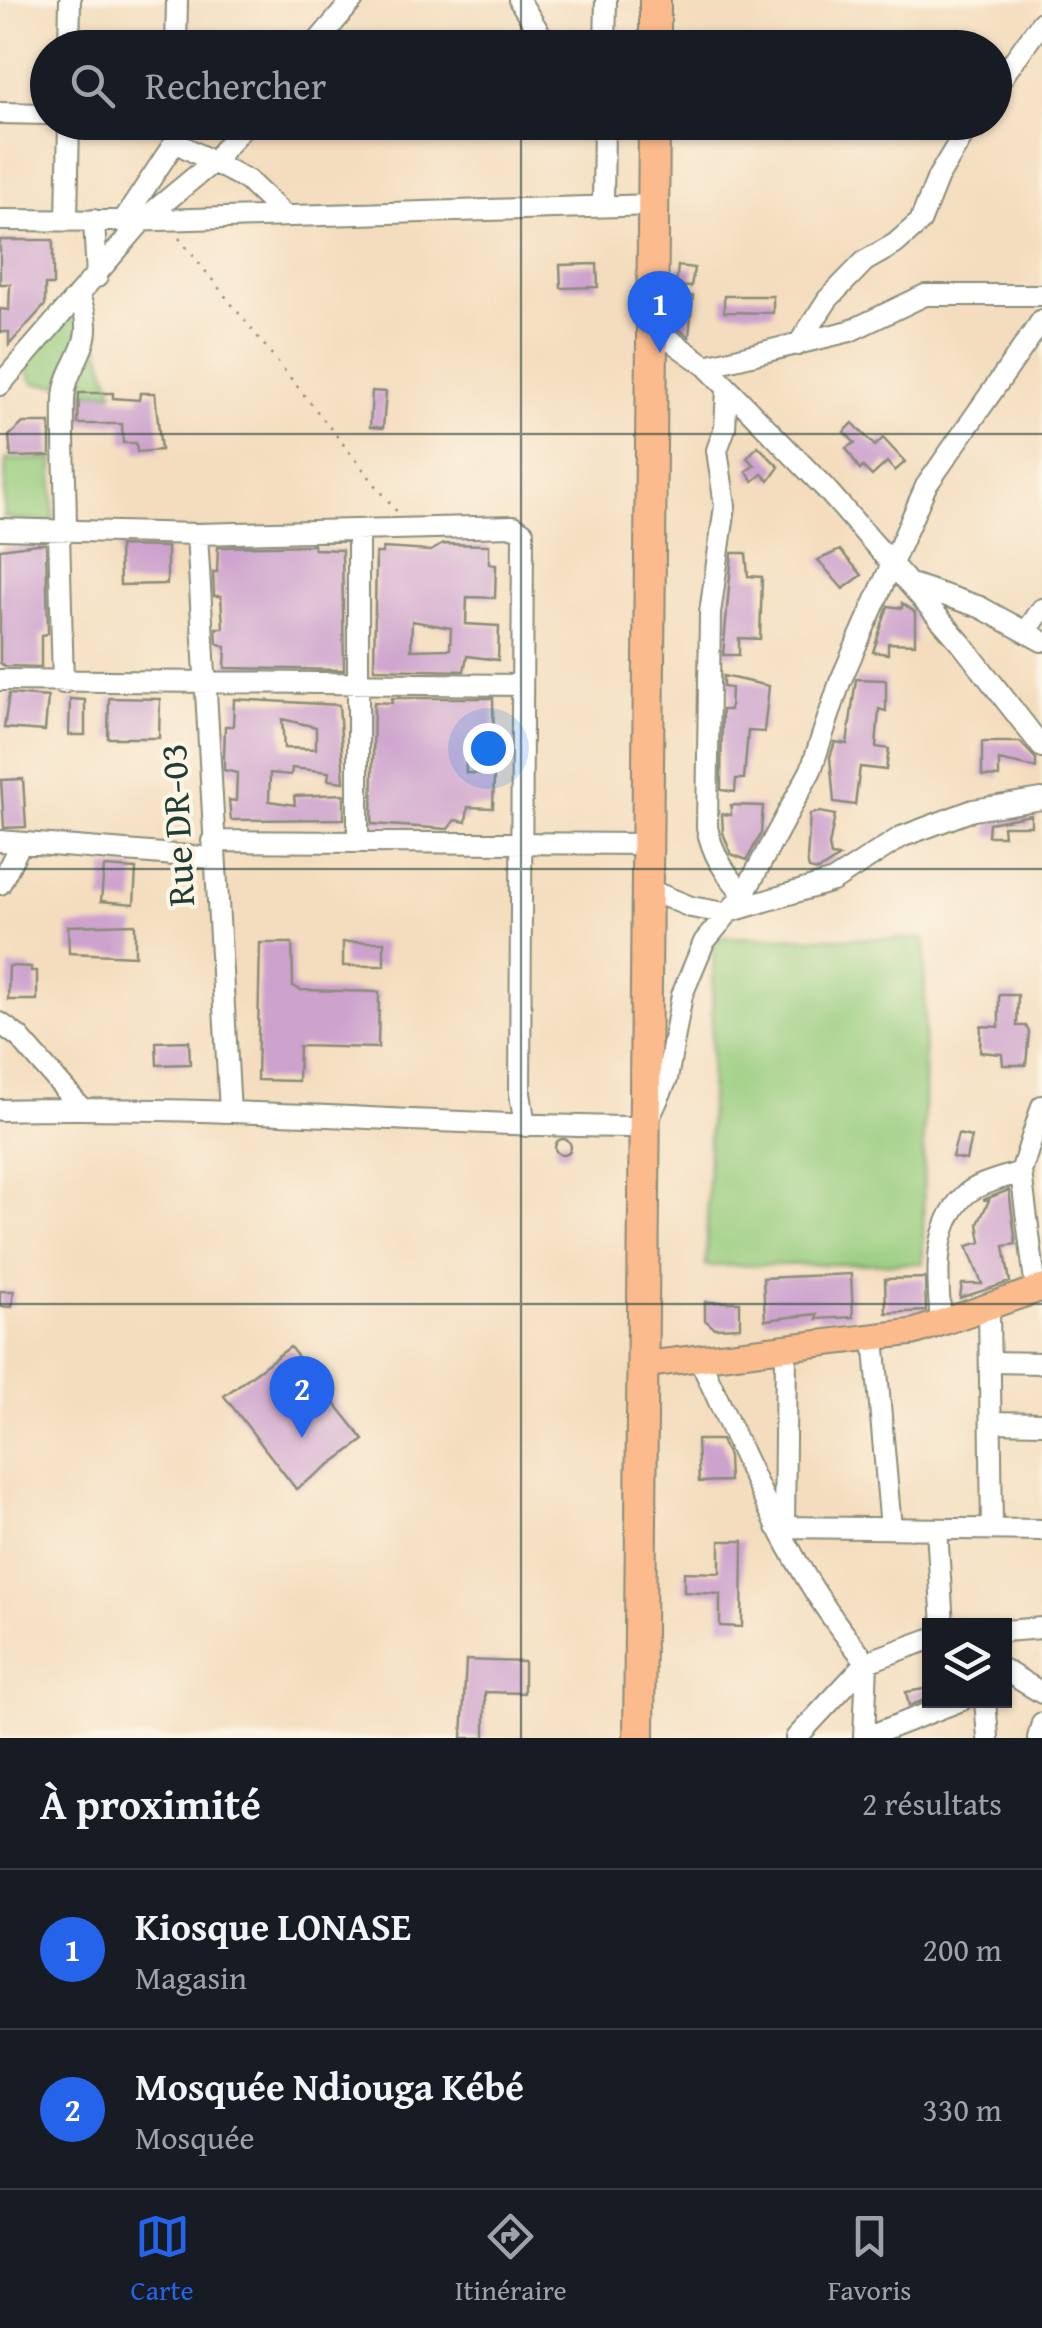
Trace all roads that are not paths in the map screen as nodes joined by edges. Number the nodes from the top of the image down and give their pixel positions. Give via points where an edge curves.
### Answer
1 (70, 0) edge
2 (177, 0) edge
3 (354, 0) edge
4 (520, 0) edge
5 (606, 0) edge
6 (655, 0) edge
7 (1042, 22) edge
8 (70, 30) edge
9 (176, 30) edge
10 (328, 30) edge
11 (538, 30) edge
12 (605, 30) edge
13 (655, 30) edge
14 (1012, 63) edge
15 (0, 113) edge
16 (30, 114) edge
17 (68, 140) edge
18 (172, 140) edge
19 (185, 140) edge
20 (231, 140) edge
21 (604, 140) edge
22 (654, 140) edge
23 (961, 140) edge
24 (212, 162) junction
25 (654, 205) junction
26 (602, 206) junction
27 (283, 214) junction
28 (67, 219) junction
29 (143, 219) junction
30 (0, 220) edge
31 (94, 220) junction
32 (96, 276) junction
33 (1042, 295) edge
34 (79, 296) junction
35 (1042, 320) edge
36 (653, 328) junction
37 (798, 345) junction
38 (706, 366) junction
39 (0, 385) edge
40 (727, 389) junction
41 (0, 529) edge
42 (62, 533) junction
43 (358, 533) junction
44 (198, 534) junction
45 (894, 564) junction
46 (912, 585) junction
47 (1042, 609) edge
48 (1034, 637) edge
49 (0, 680) edge
50 (63, 683) junction
51 (205, 684) junction
52 (358, 684) junction
53 (521, 685) junction
54 (1042, 747) edge
55 (1042, 799) edge
56 (358, 842) junction
57 (10, 843) edge
58 (519, 843) junction
59 (649, 844) junction
60 (213, 849) junction
61 (0, 884) edge
62 (649, 890) junction
63 (744, 894) junction
64 (725, 913) junction
65 (0, 1022) edge
66 (1042, 1106) edge
67 (82, 1109) junction
68 (0, 1110) edge
69 (230, 1112) junction
70 (525, 1126) junction
71 (645, 1127) junction
72 (1021, 1172) junction
73 (1039, 1289) edge
74 (989, 1308) junction
75 (941, 1324) junction
76 (874, 1338) junction
77 (786, 1350) junction
78 (698, 1358) junction
79 (990, 1362) junction
80 (1042, 1363) edge
81 (641, 1365) junction
82 (991, 1422) junction
83 (1042, 1424) edge
84 (781, 1527) junction
85 (890, 1528) junction
86 (938, 1528) junction
87 (992, 1530) junction
88 (1042, 1530) edge
89 (943, 1618) edge
90 (1042, 1628) edge
91 (1012, 1630) edge
92 (922, 1642) edge
93 (867, 1662) junction
94 (1012, 1675) edge
95 (1042, 1693) edge
96 (941, 1708) edge
97 (986, 1708) edge
98 (1042, 1724) edge
99 (639, 1738) edge
100 (796, 1738) edge
101 (864, 1738) edge
102 (988, 1738) edge
103 (1038, 1738) edge

1 - 8 street
2 - 9 street
3 - 10 street
4 - 11 street
5 - 12 street
6 - 13 highway
7 - 14 street
15 - 16 street
17 - 28 street
18 - 29 street
19 - 24 street
20 - 24 street
21 - 26 street
22 - 25 highway
23 - 37 street via 920,222 865,261 828,299
24 - 27 street via 247,180
24 - 29 street
25 - 26 street
25 - 36 highway
26 - 27 street
27 - 29 street
28 - 30 street
28 - 31 street
29 - 31 street
29 - 32 street
31 - 32 street
32 - 34 street
33 - 37 street via 924,295 850,330
34 - 39 street
34 - 42 street via 85,347 64,395
35 - 45 street via 926,486
36 - 38 street
36 - 59 highway
37 - 38 street
38 - 40 street
40 - 45 street
40 - 63 street via 717,450 725,506 710,613 707,826 726,876
41 - 42 street
42 - 44 street
42 - 50 street
43 - 44 street
43 - 52 street
43 - 53 street via 514,526 523,532
44 - 51 street, Rue DR-03
45 - 46 street
45 - 63 street via 840,682 812,770
46 - 48 street via 980,606
46 - 54 street
47 - 48 street
49 - 50 street
50 - 51 street
51 - 52 street
51 - 60 street, Rue DR-03
52 - 53 street
52 - 56 street
53 - 58 street
55 - 64 street via 973,810 902,837 833,881
56 - 58 street
56 - 60 street
57 - 60 street
57 - 61 street
58 - 59 street
58 - 70 street
59 - 62 highway
60 - 69 street, Rue DR-03
62 - 64 street
62 - 71 highway
63 - 64 street
64 - 71 street via 704,942 682,995 667,1080
65 - 67 street
66 - 72 street
67 - 68 street
67 - 69 street
69 - 70 street
70 - 71 street
71 - 81 highway
72 - 73 street
72 - 75 street via 965,1194 947,1220 937,1268
73 - 74 main road
74 - 75 main road
74 - 79 street
75 - 76 main road
76 - 77 main road
76 - 85 street
77 - 78 main road
77 - 84 street
78 - 81 main road
78 - 84 street
79 - 80 street
79 - 82 street
81 - 99 highway
82 - 83 street
82 - 87 street
84 - 85 street
84 - 93 street via 829,1618
85 - 86 street
86 - 87 street
86 - 89 street
87 - 88 street
90 - 91 street
92 - 93 street
93 - 100 street
93 - 101 street
94 - 95 street
96 - 101 street
97 - 102 street
98 - 103 street

